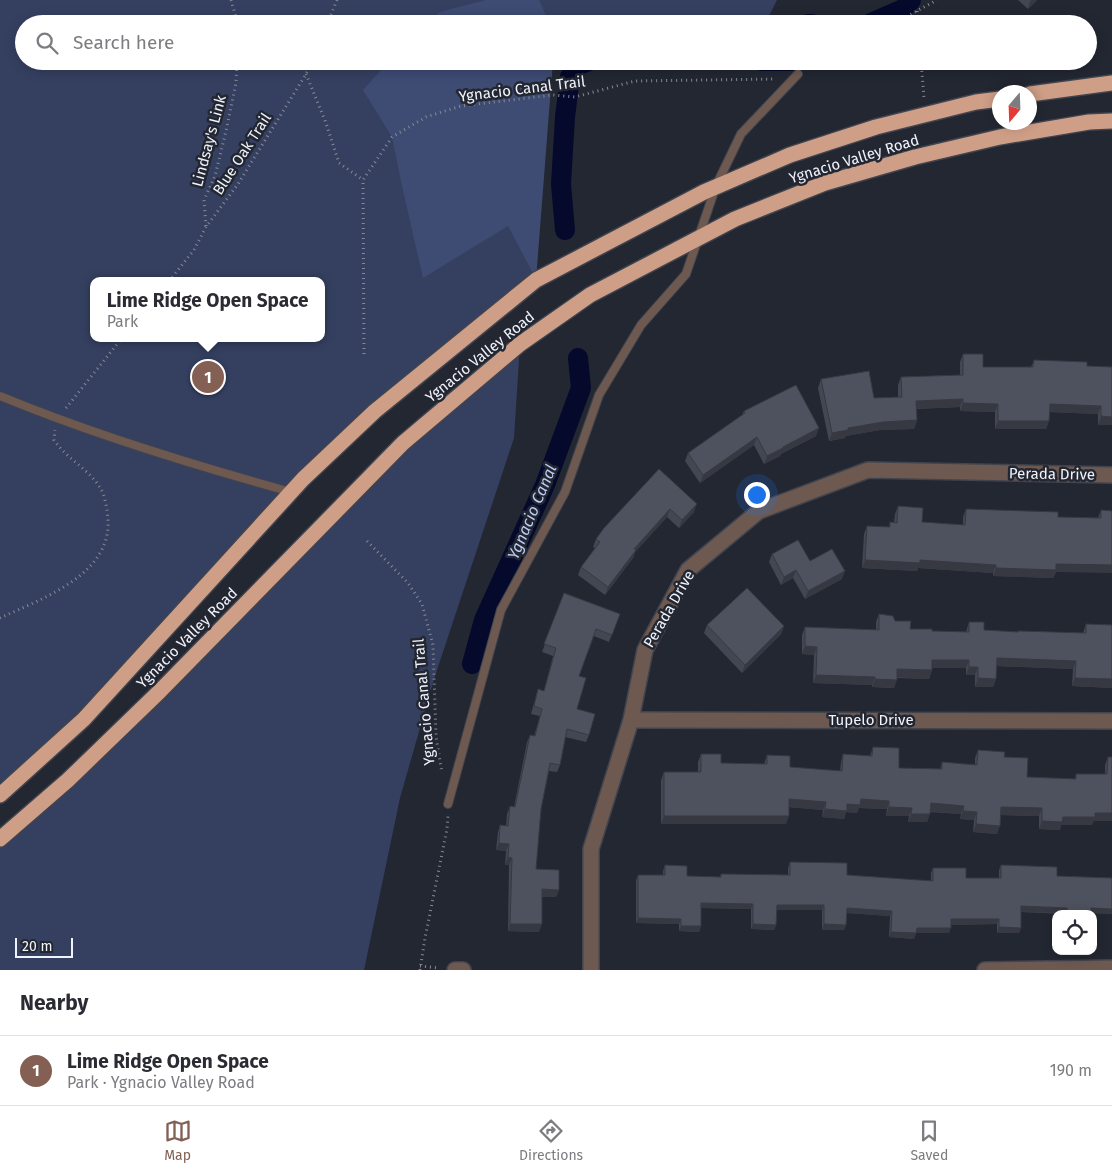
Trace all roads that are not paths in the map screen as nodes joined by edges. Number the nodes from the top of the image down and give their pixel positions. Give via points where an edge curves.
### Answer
1 (798, 74) road end
2 (1112, 83) edge
3 (1037, 93) edge
4 (992, 99) edge
5 (1112, 121) edge
6 (716, 186) junction
7 (698, 238) junction
8 (0, 396) edge
9 (1112, 476) edge
10 (292, 492) junction
11 (631, 720) junction
12 (1112, 721) edge
13 (0, 795) edge
14 (448, 804) road end
15 (0, 839) edge
16 (1112, 968) edge
17 (455, 970) edge
18 (463, 970) edge
19 (591, 970) edge
20 (986, 970) edge

1 - 6 lane via 741,134
2 - 3 highway
4 - 6 highway, Ygnacio Valley Road via 876,127 790,154
5 - 7 highway, Ygnacio Valley Road via 1000,137 825,182 735,218
6 - 7 lane
6 - 10 highway, Ygnacio Valley Road via 536,280 375,411
7 - 14 lane via 686,274 641,325 599,395 565,492 501,610
7 - 15 highway, Ygnacio Valley Road via 590,295 520,344 410,437 160,691 68,780
8 - 10 lane via 56,420
9 - 11 street, Perada Drive via 868,470 759,511 688,570 645,650
10 - 13 highway, Ygnacio Valley Road via 84,719
11 - 12 street, Tupelo Drive
11 - 19 street, Perada Drive via 591,849
16 - 20 street
17 - 18 street

